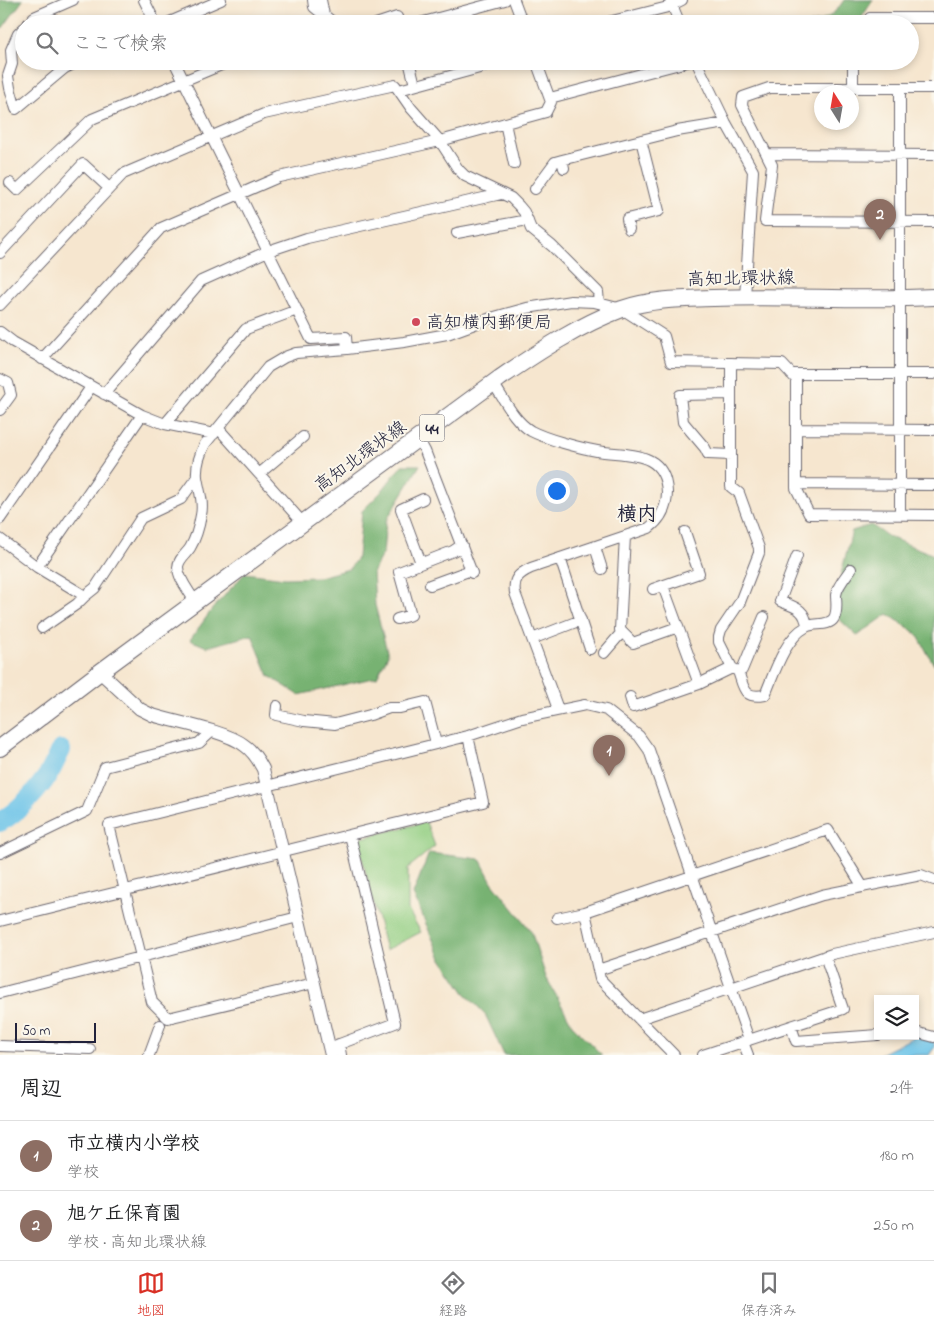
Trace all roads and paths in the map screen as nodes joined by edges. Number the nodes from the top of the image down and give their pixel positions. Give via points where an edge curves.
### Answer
1 (73, 0) edge
2 (144, 0) edge
3 (221, 0) edge
4 (313, 0) edge
5 (321, 0) edge
6 (505, 0) edge
7 (514, 0) edge
8 (682, 0) edge
9 (671, 2) edge
10 (39, 15) edge
11 (152, 15) edge
12 (186, 15) edge
13 (324, 15) joint
14 (449, 15) edge
15 (520, 15) edge
16 (629, 15) edge
17 (676, 15) edge
18 (919, 18) edge
19 (934, 18) edge
20 (15, 41) edge
21 (63, 70) edge
22 (179, 70) edge
23 (209, 70) edge
24 (411, 70) edge
25 (473, 70) edge
26 (539, 70) edge
27 (657, 70) edge
28 (700, 70) edge
29 (853, 70) edge
30 (184, 80) junction
31 (853, 85) edge
32 (415, 86) junction
33 (814, 88) edge
34 (859, 88) edge
35 (900, 88) junction
36 (934, 88) edge
37 (398, 90) junction
38 (550, 98) junction
39 (505, 123) junction
40 (726, 123) junction
41 (211, 136) junction
42 (440, 140) junction
43 (641, 140) junction
44 (766, 154) junction
45 (900, 154) junction
46 (934, 155) edge
47 (514, 164) dead end
48 (10, 184) dead end
49 (109, 188) junction
50 (536, 189) dead end
51 (240, 194) junction
52 (501, 194) junction
53 (528, 220) junction
54 (900, 222) junction
55 (934, 222) edge
56 (629, 229) dead end
57 (457, 233) dead end
58 (268, 251) junction
59 (0, 253) edge
60 (745, 297) junction
61 (900, 298) junction
62 (934, 298) edge
63 (599, 303) junction
64 (0, 304) edge
65 (622, 309) junction
66 (297, 310) junction
67 (0, 332) edge
68 (347, 349) junction
69 (42, 359) junction
70 (731, 363) junction
71 (791, 374) junction
72 (900, 374) junction
73 (934, 374) edge
74 (0, 379) edge
75 (492, 383) junction
76 (91, 387) junction
77 (104, 394) junction
78 (731, 394) junction
79 (0, 410) edge
80 (142, 416) junction
81 (166, 424) junction
82 (796, 429) junction
83 (900, 430) junction
84 (934, 430) edge
85 (216, 431) junction
86 (303, 437) dead end
87 (418, 438) junction
88 (731, 454) junction
89 (259, 474) junction
90 (197, 477) junction
91 (796, 484) junction
92 (900, 485) junction
93 (934, 485) edge
94 (423, 499) dead end
95 (900, 515) junction
96 (934, 515) edge
97 (0, 519) edge
98 (303, 523) junction
99 (685, 532) dead end
100 (625, 536) junction
101 (0, 539) edge
102 (462, 545) junction
103 (594, 547) junction
104 (797, 556) dead end
105 (560, 558) junction
106 (421, 564) junction
107 (37, 567) junction
108 (602, 569) dead end
109 (851, 569) dead end
110 (430, 585) dead end
111 (663, 586) junction
112 (653, 589) dead end
113 (84, 596) junction
114 (195, 602) junction
115 (764, 617) dead end
116 (397, 619) dead end
117 (581, 620) junction
118 (807, 626) junction
119 (678, 627) junction
120 (42, 628) dead end
121 (622, 632) junction
122 (532, 639) junction
123 (590, 649) dead end
124 (604, 653) dead end
125 (735, 669) junction
126 (100, 672) junction
127 (699, 684) junction
128 (630, 697) dead end
129 (277, 706) dead end
130 (558, 710) junction
131 (211, 732) junction
132 (468, 736) junction
133 (436, 743) junction
134 (0, 748) edge
135 (267, 785) junction
136 (350, 835) junction
137 (283, 852) junction
138 (0, 853) edge
139 (693, 876) junction
140 (934, 880) edge
141 (863, 886) junction
142 (125, 890) junction
143 (585, 912) junction
144 (298, 917) junction
145 (558, 918) dead end
146 (0, 921) edge
147 (712, 932) junction
148 (934, 932) edge
149 (825, 956) junction
150 (141, 957) junction
151 (598, 970) junction
152 (314, 983) junction
153 (731, 988) junction
154 (0, 993) edge
155 (639, 1019) junction
156 (160, 1025) dead end
157 (791, 1026) junction
158 (919, 1033) edge
159 (874, 1035) edge
160 (934, 1037) edge
161 (746, 1041) junction
162 (0, 1046) edge
163 (90, 1049) dead end
164 (335, 1051) edge
165 (149, 1055) edge
166 (674, 1055) edge
167 (703, 1055) edge
168 (748, 1055) edge

1 - 10 street
2 - 11 street
3 - 12 street
4 - 13 street via 314,7
5 - 13 street
6 - 14 street
7 - 15 street
8 - 9 street
9 - 16 street
9 - 17 street
18 - 19 street
20 - 21 street via 8,76 16,110
22 - 30 street
23 - 30 street
24 - 32 street
25 - 32 street
26 - 38 street
27 - 38 street
28 - 40 street
29 - 31 street
30 - 41 street
30 - 48 street via 92,119 17,190
32 - 37 street
33 - 44 street via 769,88 743,97 742,105
34 - 35 street
35 - 36 street
35 - 45 street
37 - 41 street via 395,85 264,114
37 - 42 street
38 - 39 street via 546,112
39 - 42 street
39 - 47 street
40 - 43 street
40 - 60 street via 753,171
41 - 49 street via 123,174
41 - 51 street
42 - 51 street via 278,177
42 - 52 street via 465,176
43 - 50 street via 563,164 555,162
43 - 56 street via 659,211 626,219
44 - 45 street
44 - 54 street via 772,165 765,221
45 - 46 street
45 - 54 street
49 - 59 street via 83,164
49 - 64 street
51 - 58 street
51 - 69 street via 162,228
52 - 53 street via 519,206
52 - 58 street via 307,238
53 - 57 street
53 - 63 street via 531,229 598,292
54 - 55 street
54 - 61 street
58 - 66 street
58 - 77 street via 201,281
60 - 61 main road, 高知北環状線 / 44
60 - 65 main road, 高知北環状線 / 44 via 663,301
61 - 62 main road, 高知北環状線 / 44
61 - 72 street
63 - 65 street
63 - 68 street via 571,301 527,308 447,334
65 - 70 street via 664,336 671,362
65 - 75 main road, 高知北環状線 / 44 via 538,352
66 - 68 street via 311,339 346,338
66 - 81 street via 246,329
67 - 69 street
68 - 85 street via 296,353 275,362
69 - 76 street
70 - 71 street via 782,364
70 - 78 street
71 - 72 street
71 - 82 street via 796,379
72 - 73 street
72 - 83 street
74 - 79 street via 8,383 11,395
75 - 87 main road, 高知北環状線 / 44
75 - 100 street via 520,422 531,431 586,449 640,455 654,463 666,487 663,512 649,528
76 - 77 street
76 - 97 street
77 - 80 street
78 - 88 street
78 - 88 street via 680,395 683,422 708,454
80 - 81 street
80 - 107 street
81 - 85 street
82 - 83 street
82 - 91 street
83 - 84 street
83 - 92 street
85 - 89 street
85 - 90 street via 201,452
86 - 89 street
87 - 98 main road, 高知北環状線 / 44
87 - 102 street
88 - 125 street via 731,487 739,494 759,548 740,602 719,637
89 - 98 street
90 - 113 street via 181,499 141,518 94,588
90 - 114 street via 202,515 196,536 178,566
91 - 92 street
91 - 95 street via 809,514
92 - 93 street
92 - 95 street
94 - 106 street via 401,509
95 - 96 street
98 - 114 main road, 高知北環状線 / 44
99 - 111 street via 700,573
100 - 103 street
100 - 121 street
101 - 107 street
102 - 106 street
102 - 110 street via 472,572
103 - 105 street
103 - 108 street
104 - 118 street via 780,601 802,611
105 - 117 street
105 - 122 street via 524,571 514,583
106 - 116 street via 399,572 410,615
107 - 113 street
109 - 118 street via 836,593 834,618 828,623
111 - 112 street
111 - 119 street
113 - 120 street
114 - 126 main road, 高知北環状線 / 44
115 - 125 street via 742,670
117 - 122 street
117 - 123 street
118 - 125 street via 789,643 765,695 749,695
119 - 121 street via 633,643
119 - 127 street
121 - 124 street
122 - 130 street
125 - 127 street
126 - 131 street via 140,709
126 - 134 main road, 高知北環状線 / 44
127 - 128 street via 633,707
129 - 133 street via 276,715 335,724 389,708 426,702
130 - 132 street
130 - 139 street via 585,705 606,710 639,736 655,762
131 - 135 street via 229,737 253,752 263,769
131 - 138 street via 199,743 104,766 86,811
132 - 133 street
132 - 136 street via 483,802
133 - 135 street
135 - 137 street
135 - 142 street via 109,825
136 - 137 street
136 - 164 street via 395,1023
137 - 142 street
137 - 144 street
139 - 141 street via 828,830
139 - 143 street
139 - 147 street
140 - 141 street via 921,875
141 - 147 street via 822,895
142 - 146 street
142 - 150 street
143 - 145 street
143 - 151 street
144 - 150 street
144 - 152 street
147 - 151 street
147 - 153 street
148 - 149 street
149 - 153 street
149 - 157 street via 843,1009
150 - 152 street via 152,1002 168,1018
150 - 154 street
151 - 155 street via 600,979
152 - 164 street
153 - 155 street
153 - 161 street
155 - 166 street
156 - 165 street
157 - 159 street via 796,1041
157 - 161 street
158 - 160 street
161 - 167 street
161 - 168 street
162 - 163 street

